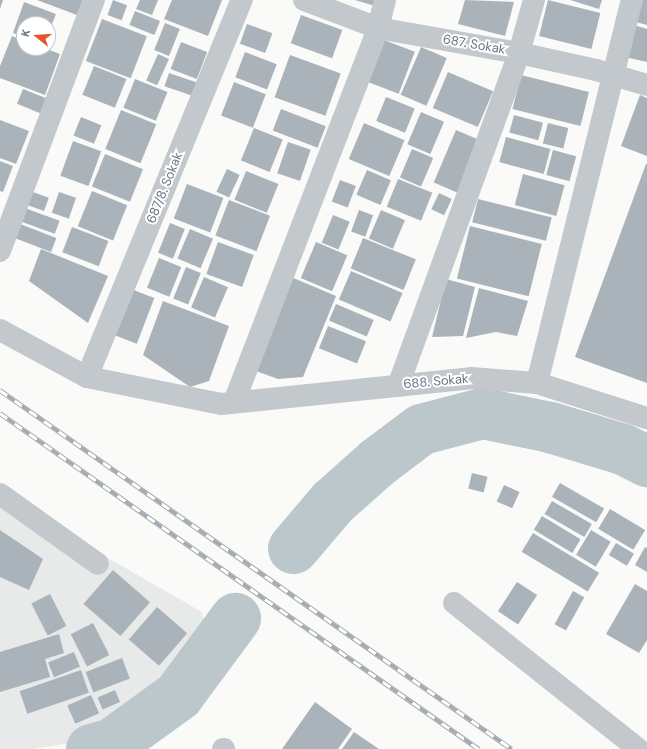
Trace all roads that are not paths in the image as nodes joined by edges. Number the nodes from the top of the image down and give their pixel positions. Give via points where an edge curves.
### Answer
1 (94, 0) edge
2 (242, 0) edge
3 (304, 0) edge
4 (385, 0) edge
5 (534, 0) edge
6 (632, 0) edge
7 (378, 28) junction
8 (519, 53) junction
9 (614, 75) junction
10 (647, 85) edge
11 (0, 251) edge
12 (0, 330) edge
13 (88, 377) junction
14 (537, 384) junction
15 (398, 386) junction
16 (227, 403) junction
17 (647, 418) edge
18 (0, 494) edge
19 (98, 564) dead end
20 (454, 603) dead end
21 (638, 749) edge

1 - 11 street
2 - 13 street, 687/8. Sokak
3 - 7 street, 687. Sokak
4 - 7 street
5 - 8 street
6 - 9 street
7 - 8 street, 687. Sokak
7 - 16 street
8 - 9 street, 687. Sokak
8 - 15 street
9 - 10 street, 687. Sokak
9 - 14 street
12 - 13 street, 688. Sokak
13 - 16 street, 688. Sokak
14 - 15 street, 688. Sokak via 471,378
14 - 17 street, 688. Sokak
15 - 16 street, 688. Sokak
18 - 19 street
20 - 21 street

